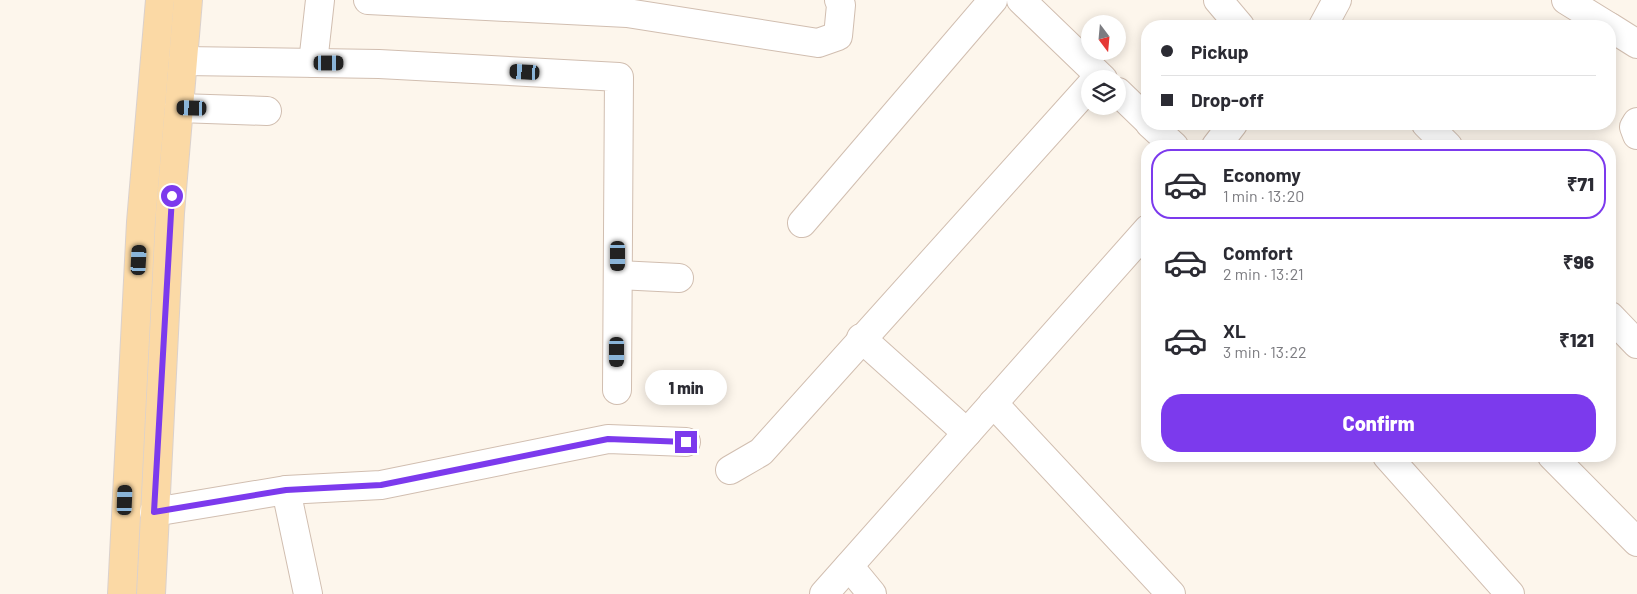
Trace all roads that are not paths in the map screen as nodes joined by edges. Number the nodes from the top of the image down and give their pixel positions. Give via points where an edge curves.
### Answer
1 (160, 0) edge
2 (188, 0) edge
3 (320, 0) edge
4 (368, 0) edge
5 (840, 0) edge
6 (993, 0) edge
7 (1021, 0) edge
8 (1218, 0) edge
9 (1566, 0) edge
10 (507, 4) edge
11 (631, 7) edge
12 (1235, 20) edge
13 (1598, 20) edge
14 (1616, 31) edge
15 (1637, 44) edge
16 (183, 62) junction
17 (313, 63) junction
18 (1089, 70) edge
19 (1081, 103) edge
20 (1126, 103) edge
21 (180, 108) junction
22 (267, 111) dead end
23 (1141, 115) edge
24 (1637, 122) edge
25 (1157, 130) edge
26 (1432, 130) edge
27 (1637, 134) edge
28 (1168, 140) edge
29 (1442, 140) edge
30 (802, 222) dead end
31 (1141, 236) edge
32 (618, 275) junction
33 (679, 278) dead end
34 (1616, 322) edge
35 (861, 338) junction
36 (1637, 344) edge
37 (617, 390) dead end
38 (993, 403) junction
39 (967, 433) junction
40 (686, 442) dead end
41 (1392, 462) edge
42 (1558, 462) edge
43 (730, 470) dead end
44 (286, 490) junction
45 (125, 511) junction
46 (154, 512) junction
47 (1637, 542) edge
48 (849, 566) junction
49 (122, 594) edge
50 (150, 594) edge
51 (308, 594) edge
52 (824, 594) edge
53 (872, 594) edge
54 (1170, 594) edge
55 (1510, 594) edge

1 - 45 main road via 141,222
2 - 16 main road
3 - 17 street
4 - 10 street
5 - 11 street via 838,36 818,43
6 - 30 street
7 - 18 street
8 - 12 street
9 - 13 street
10 - 11 street
14 - 15 street
16 - 17 street
16 - 21 main road
17 - 32 street via 619,77
19 - 35 street
20 - 23 street
21 - 22 street
21 - 46 main road via 170,213
24 - 27 street via 1634,127
25 - 28 street
26 - 29 street
31 - 38 street
32 - 33 street
32 - 37 street
34 - 36 street
35 - 39 street
35 - 43 street via 761,452
38 - 39 street
38 - 54 street
39 - 48 street
40 - 44 street via 608,439 381,485
41 - 55 street
42 - 47 street
44 - 46 street
44 - 51 street
45 - 46 main road
45 - 49 main road
46 - 50 main road
48 - 52 street
48 - 53 street

